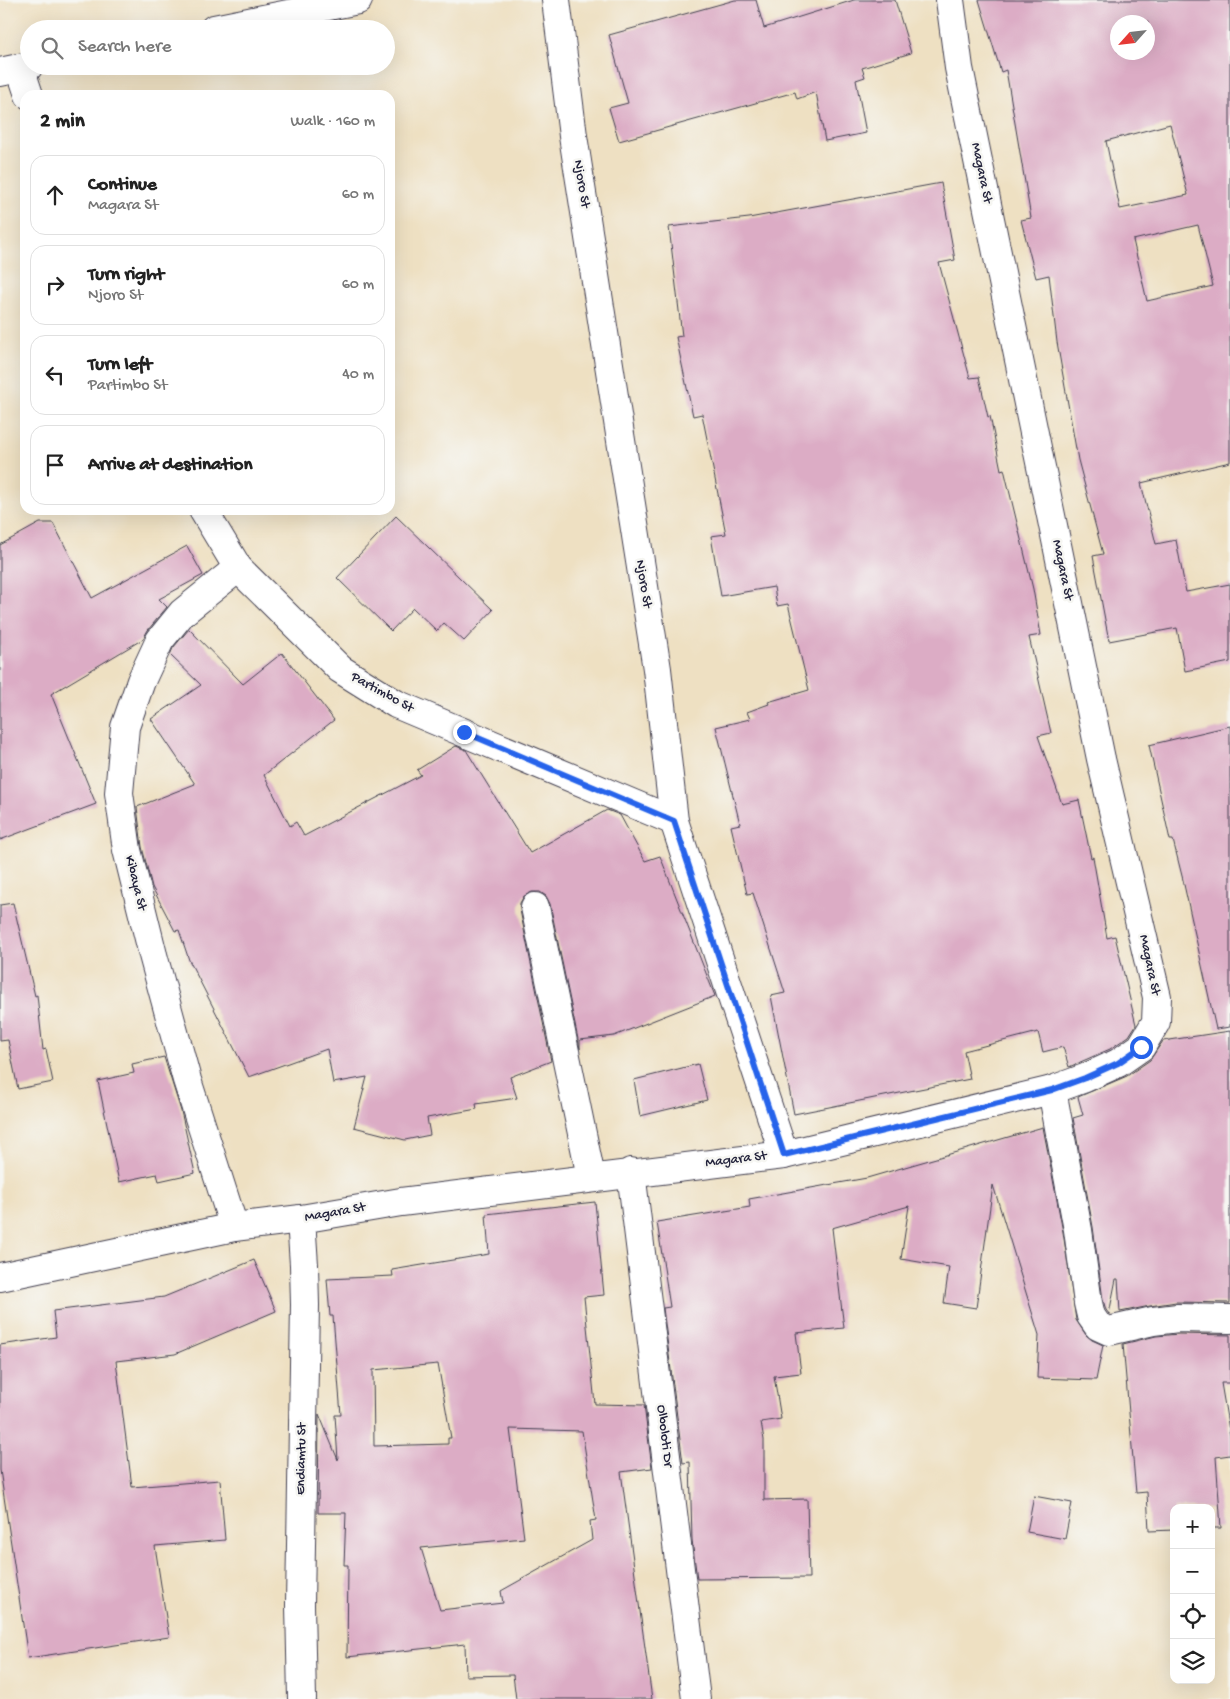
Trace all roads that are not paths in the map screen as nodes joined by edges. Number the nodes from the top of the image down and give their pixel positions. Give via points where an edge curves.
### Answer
1 (358, 0) edge
2 (556, 0) edge
3 (950, 0) edge
4 (259, 20) edge
5 (16, 68) edge
6 (26, 90) edge
7 (206, 515) edge
8 (238, 568) junction
9 (674, 821) junction
10 (535, 908) dead end
11 (1052, 1090) junction
12 (784, 1155) junction
13 (631, 1172) junction
14 (591, 1177) junction
15 (301, 1219) junction
16 (234, 1227) junction
17 (0, 1277) edge
18 (1230, 1319) edge
19 (302, 1699) edge
20 (696, 1699) edge

1 - 4 street
2 - 9 street, Njoro St via 573,136 657,669
3 - 11 street, Magara St via 959,68 1101,758 1157,997 1156,1022 1141,1047 1118,1063
5 - 6 street
7 - 8 street, Partimbo St
8 - 9 street, Partimbo St via 340,669 396,704
8 - 16 street, Kibaya St via 182,613 160,640 125,727 119,793 127,850 156,964
9 - 12 street, Njoro St
10 - 14 street
11 - 12 street, Magara St
11 - 18 street via 1088,1303 1098,1326 1109,1331 1178,1318
12 - 13 street, Magara St
13 - 14 street, Magara St
13 - 20 street, Olboloti Dr
14 - 15 street, Magara St
15 - 16 street, Magara St
15 - 19 street, Endiamtu St via 305,1305 300,1605
16 - 17 street, Magara St

